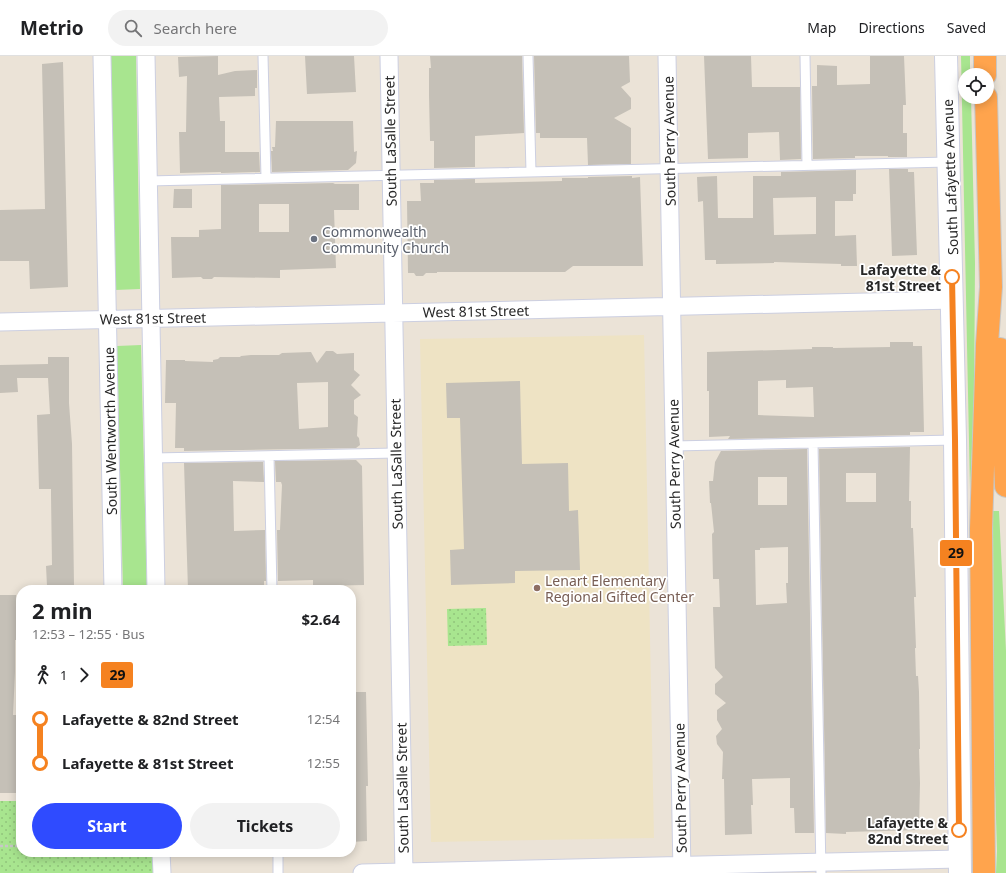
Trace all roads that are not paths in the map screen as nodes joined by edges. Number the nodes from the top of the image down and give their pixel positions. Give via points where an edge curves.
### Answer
1 (102, 56) edge
2 (146, 56) edge
3 (264, 56) edge
4 (389, 56) edge
5 (528, 56) edge
6 (667, 56) edge
7 (805, 56) edge
8 (946, 56) edge
9 (985, 56) edge
10 (985, 68) edge
11 (986, 104) edge
12 (949, 162) junction
13 (807, 165) junction
14 (669, 168) junction
15 (531, 172) junction
16 (391, 175) junction
17 (266, 178) junction
18 (148, 181) junction
19 (991, 287) junction
20 (953, 300) junction
21 (672, 306) junction
22 (393, 312) junction
23 (151, 318) junction
24 (107, 319) junction
25 (0, 322) edge
26 (955, 440) junction
27 (813, 443) junction
28 (674, 446) junction
29 (396, 452) junction
30 (269, 456) junction
31 (153, 458) junction
32 (1006, 486) edge
33 (113, 585) edge
34 (156, 585) edge
35 (272, 585) edge
36 (161, 857) edge
37 (278, 857) edge
38 (960, 866) edge
39 (821, 868) edge
40 (682, 869) edge
41 (542, 871) edge
42 (404, 872) edge
43 (162, 873) edge
44 (278, 873) edge
45 (362, 873) edge
46 (984, 873) edge

1 - 24 street, South Wentworth Avenue
2 - 18 street
3 - 17 lane
4 - 16 street, South LaSalle Street
5 - 15 lane
6 - 14 street, South Perry Avenue
7 - 13 lane
8 - 12 main road, South Lafayette Avenue
9 - 10 highway
11 - 19 highway
12 - 13 lane
12 - 20 main road, South Lafayette Avenue
13 - 14 lane
14 - 15 lane
14 - 21 street, South Perry Avenue
15 - 16 lane
16 - 17 lane
16 - 22 street, South LaSalle Street
17 - 18 lane
18 - 23 street
19 - 32 highway via 1000,344
19 - 46 highway via 982,529
20 - 21 street, West 81st Street
20 - 26 main road, South Lafayette Avenue
21 - 22 street, West 81st Street
21 - 28 street, South Perry Avenue
22 - 23 street, West 81st Street
22 - 29 street, South LaSalle Street
23 - 24 street, West 81st Street
23 - 31 street
24 - 25 street, West 81st Street
24 - 33 street, South Wentworth Avenue
26 - 27 lane
26 - 38 main road, South Lafayette Avenue
27 - 28 lane
27 - 39 lane
28 - 40 street, South Perry Avenue
29 - 30 lane
29 - 42 street, South LaSalle Street
30 - 31 lane
30 - 35 lane
31 - 34 street
36 - 43 street
37 - 44 lane
38 - 39 street
39 - 40 street
40 - 41 street
41 - 42 street
42 - 45 street

